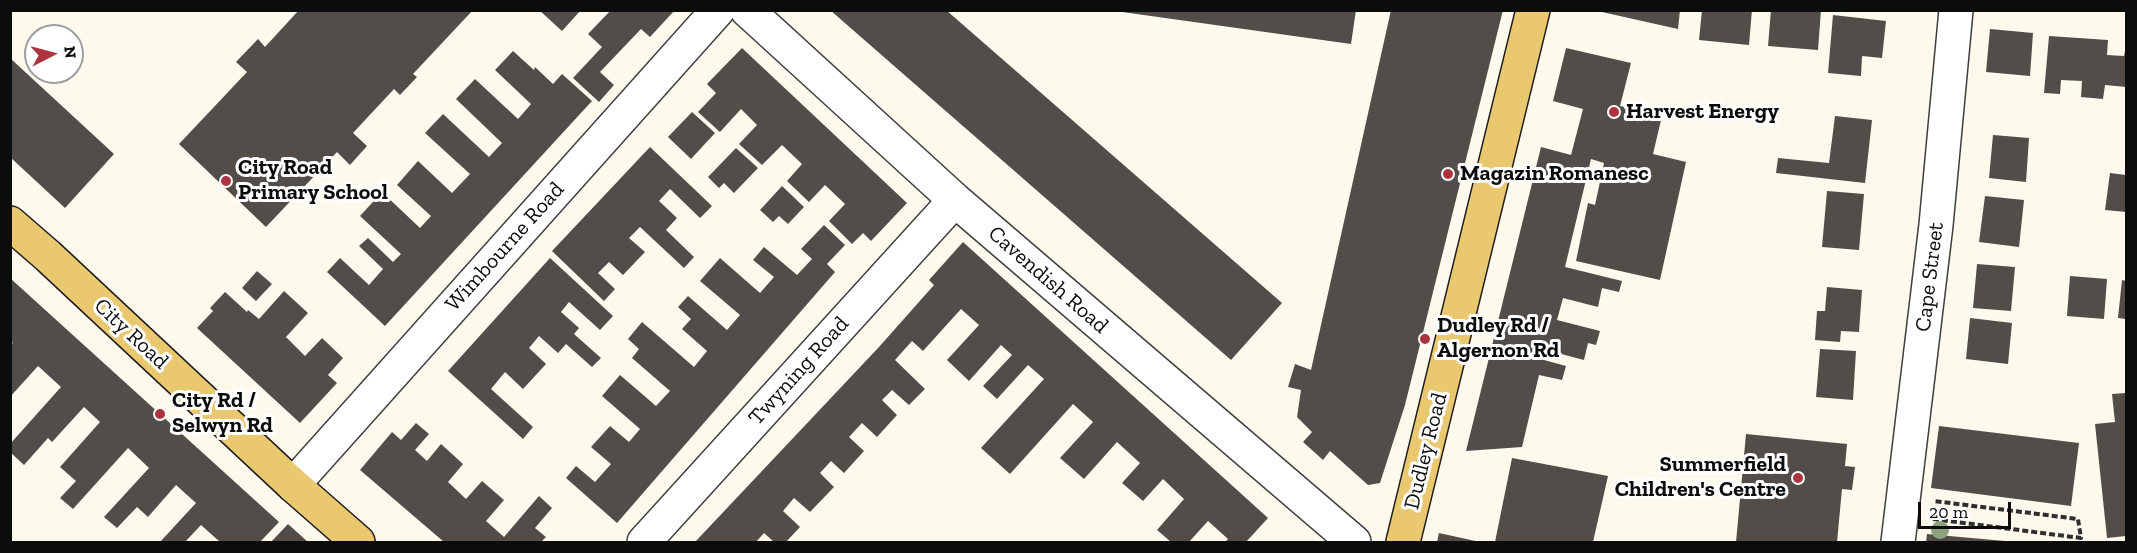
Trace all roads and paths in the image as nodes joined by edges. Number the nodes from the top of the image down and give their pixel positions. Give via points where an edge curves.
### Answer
1 (718, 10) edge
2 (747, 10) edge
3 (1533, 10) edge
4 (1956, 10) edge
5 (955, 200) junction
6 (10, 223) edge
7 (293, 485) junction
8 (1901, 518) edge
9 (358, 543) edge
10 (644, 543) edge
11 (1354, 543) edge
12 (1403, 543) edge

1 - 7 street, Wimbourne Road
2 - 5 street, Cavendish Road
3 - 12 main road, Dudley Road
4 - 8 street, Cape Street via 1936,225
5 - 10 street, Twyning Road
5 - 11 street, Cavendish Road
6 - 7 main road, City Road
7 - 9 main road, City Road
8 - 8 path via 2081,538 2078,519

